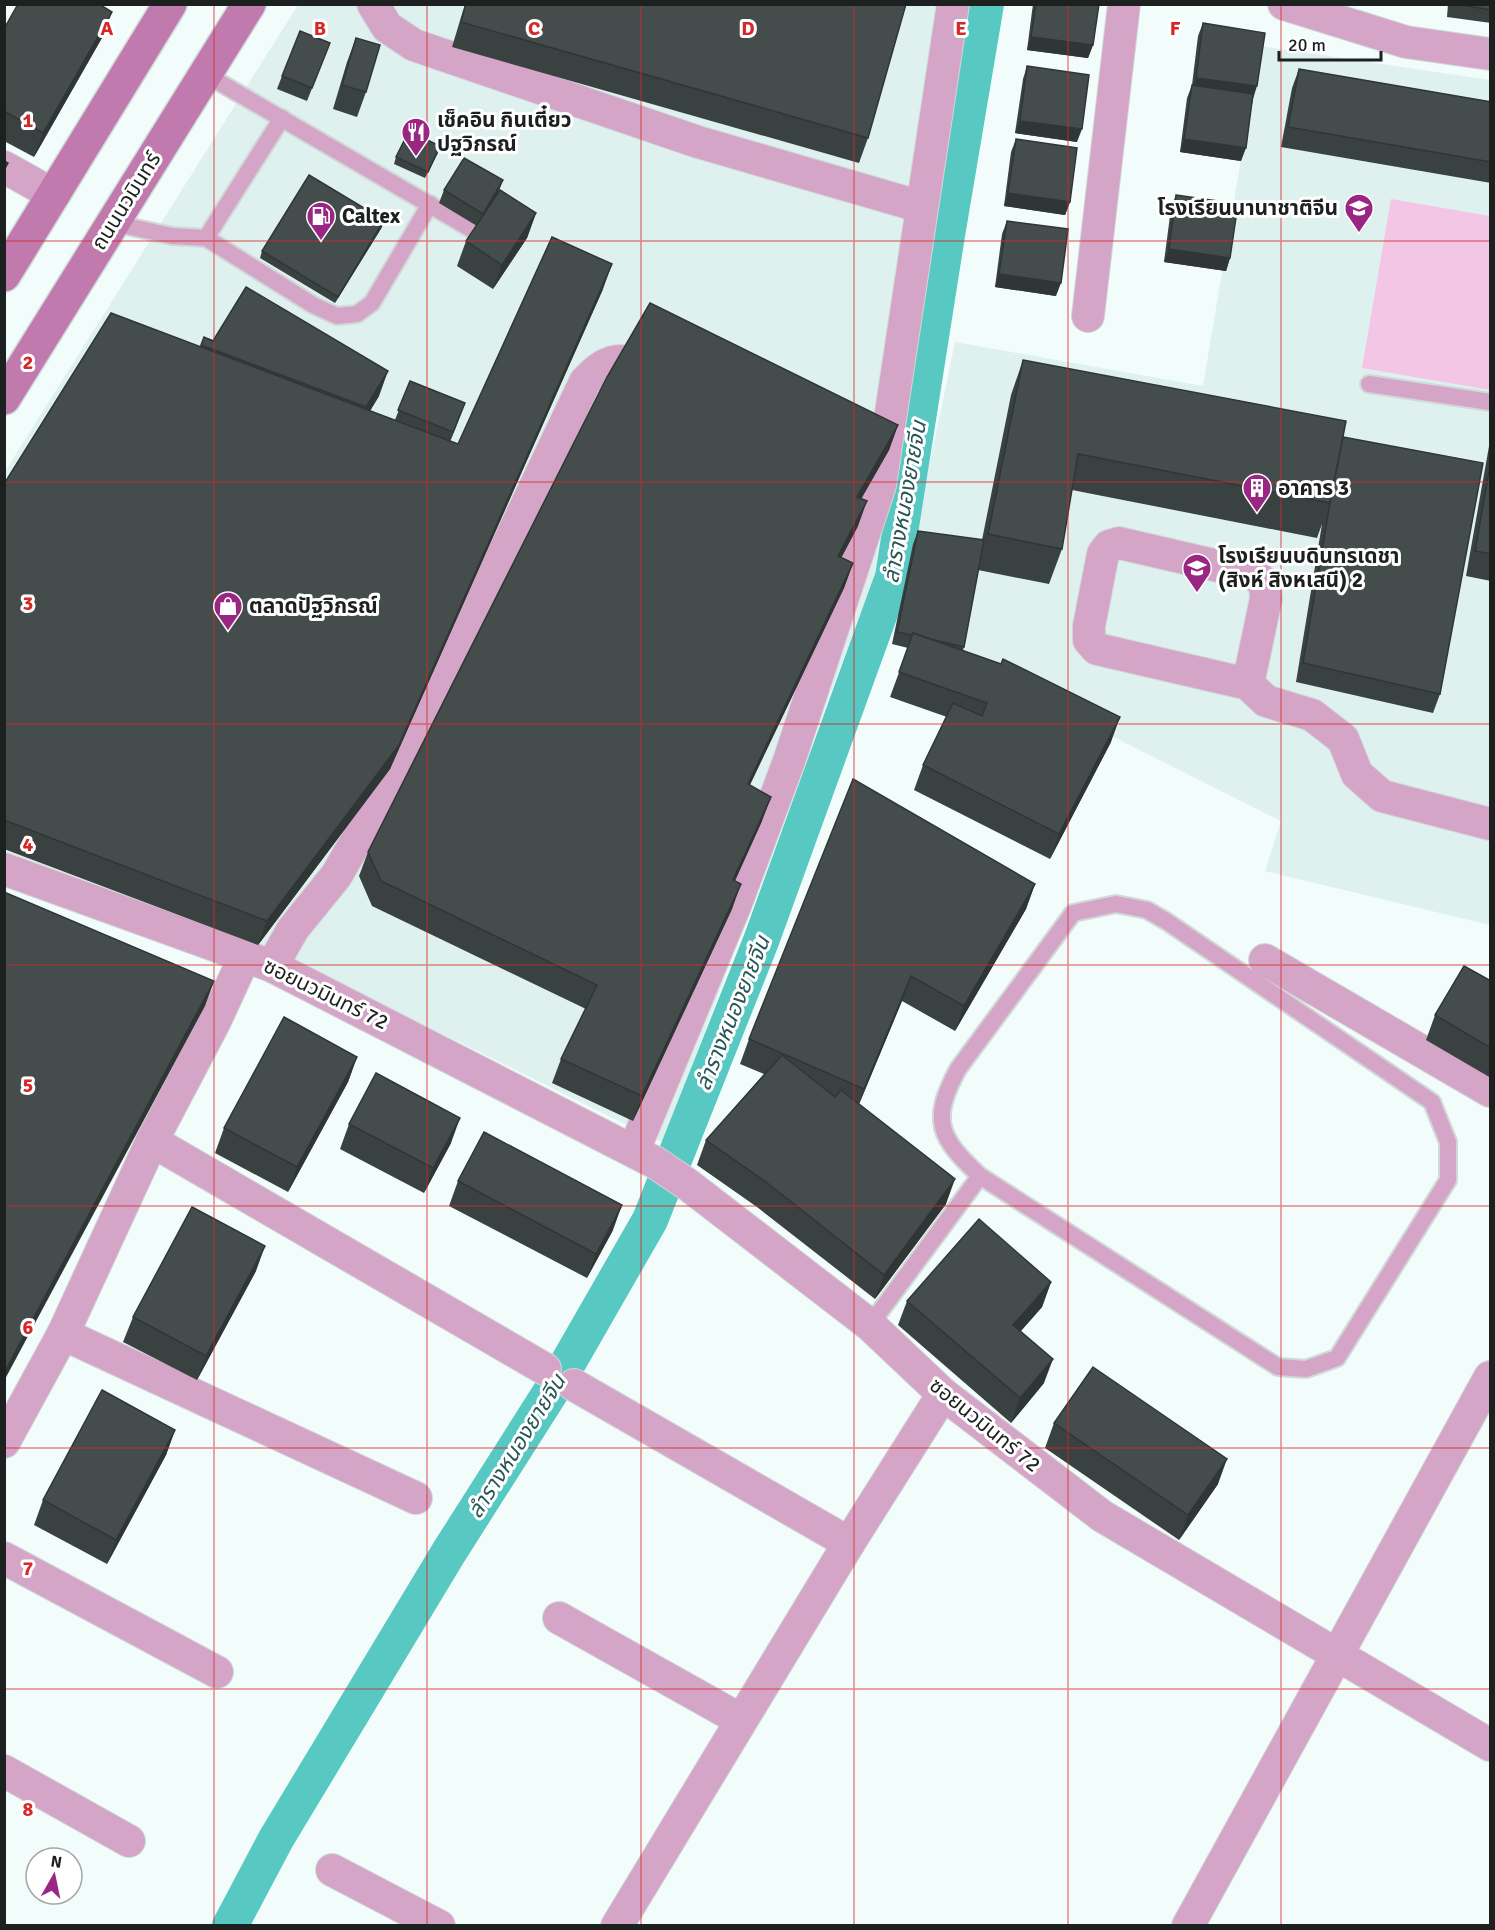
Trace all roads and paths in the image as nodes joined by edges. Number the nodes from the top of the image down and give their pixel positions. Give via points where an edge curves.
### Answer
1 (170, 4) edge
2 (249, 4) edge
3 (374, 4) edge
4 (953, 4) edge
5 (1124, 4) edge
6 (1284, 4) edge
7 (1491, 54) edge
8 (205, 74) junction
9 (282, 118) junction
10 (4, 167) edge
11 (54, 195) junction
12 (430, 204) junction
13 (921, 207) junction
14 (113, 223) junction
15 (473, 230) edge
16 (206, 238) junction
17 (4, 275) edge
18 (1088, 316) dead end
19 (1369, 384) dead end
20 (679, 385) edge
21 (4, 398) edge
22 (1491, 402) edge
23 (848, 469) edge
24 (880, 485) junction
25 (1248, 684) junction
26 (1491, 824) edge
27 (4, 869) edge
28 (1265, 960) dead end
29 (258, 961) junction
30 (1491, 1091) edge
31 (152, 1141) junction
32 (645, 1156) junction
33 (980, 1176) junction
34 (870, 1325) junction
35 (63, 1334) junction
36 (545, 1369) dead end
37 (1491, 1377) edge
38 (574, 1385) dead end
39 (943, 1394) junction
40 (1480, 1416) edge
41 (4, 1442) edge
42 (416, 1498) dead end
43 (849, 1543) junction
44 (4, 1558) edge
45 (559, 1618) dead end
46 (1336, 1656) junction
47 (217, 1672) dead end
48 (741, 1720) junction
49 (1491, 1745) edge
50 (4, 1770) edge
51 (129, 1841) dead end
52 (332, 1870) dead end
53 (440, 1926) edge
54 (617, 1926) edge
55 (1188, 1926) edge

1 - 11 main road
2 - 8 main road, ถนนนวมินทร์
3 - 13 street via 387,27 414,45 698,141
4 - 13 street
5 - 18 street
6 - 7 street via 1406,42
8 - 9 lane
8 - 14 main road, ถนนนวมินทร์
9 - 12 lane
9 - 16 lane
10 - 11 street
11 - 17 main road
12 - 15 lane
12 - 16 lane via 372,303 357,314 337,316 313,305
13 - 24 street
14 - 16 lane via 172,236
14 - 21 main road, ถนนนวมินทร์
19 - 22 lane
20 - 29 street via 637,364 615,361 601,365 585,382 414,742 336,876 293,929
23 - 24 street
24 - 32 street via 789,760
25 - 25 street via 1097,649 1089,640 1089,627 1102,554 1109,546 1119,543 1242,571 1265,583 1266,599
25 - 26 street via 1266,701 1312,716 1343,739 1357,774 1382,796
27 - 29 street, ซอยนวมินทร์ 72
28 - 30 street
29 - 31 street via 216,1022
29 - 32 street, ซอยนวมินทร์ 72
31 - 35 street
31 - 36 street
32 - 34 street, ซอยนวมินทร์ 72
33 - 33 lane via 1278,1367 1306,1370 1337,1358 1448,1180 1448,1142 1432,1102 1166,921 1147,910 1116,904 1073,914 958,1070 946,1093 941,1129 954,1152
33 - 34 lane
34 - 39 street, ซอยนวมินทร์ 72
35 - 41 street
35 - 42 street
37 - 40 street
38 - 43 street
39 - 43 street
39 - 46 street, ซอยนวมินทร์ 72 via 1102,1516
40 - 46 street
43 - 48 street
44 - 47 street
45 - 48 street
46 - 49 street, ซอยนวมินทร์ 72
46 - 55 street
48 - 54 street
50 - 51 street
52 - 53 street

